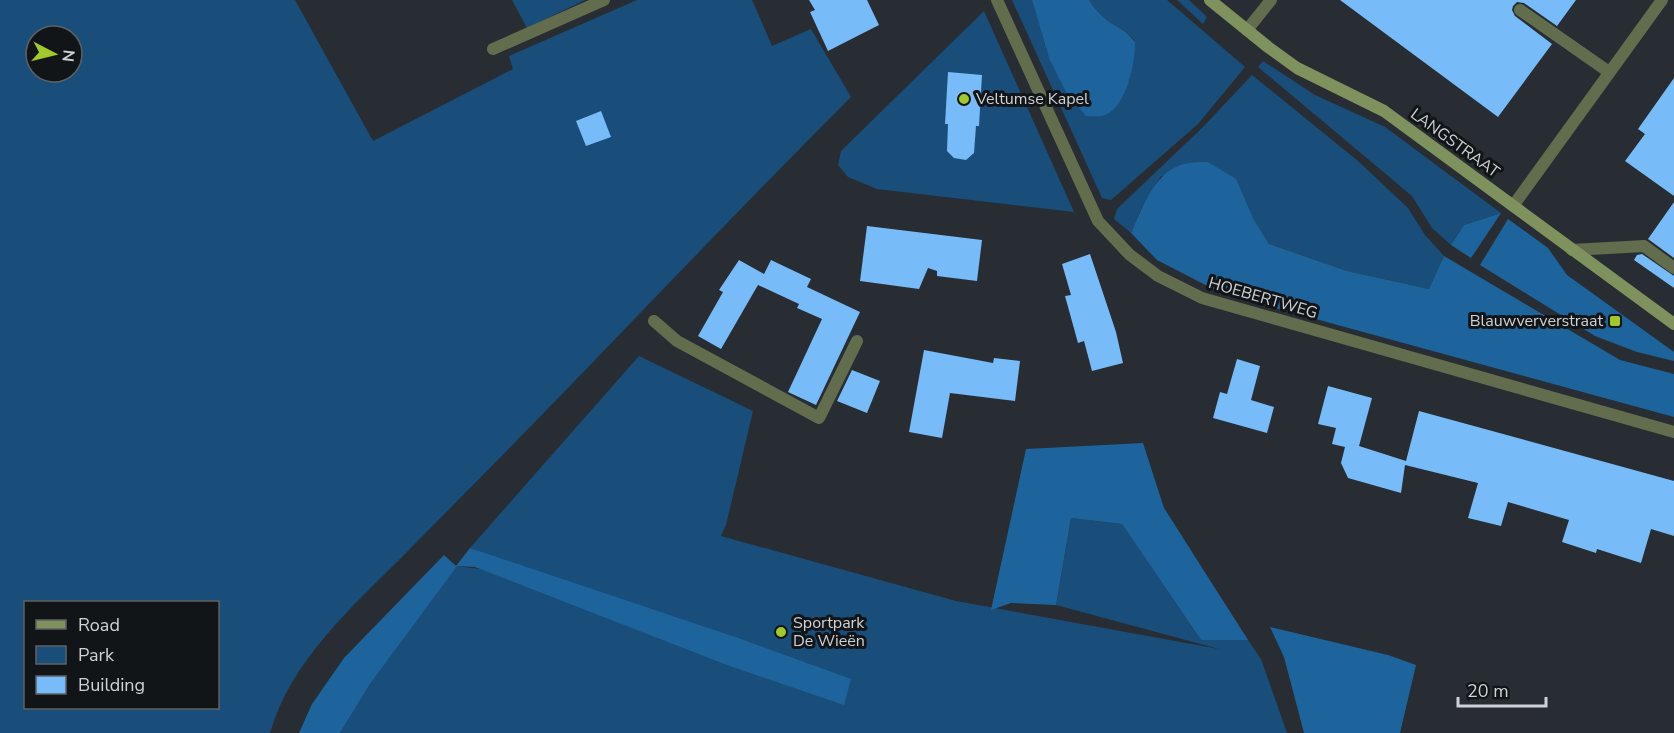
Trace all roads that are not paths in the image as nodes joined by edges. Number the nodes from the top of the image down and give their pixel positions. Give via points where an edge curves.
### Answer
1 (604, 0) edge
2 (997, 0) edge
3 (1210, 0) edge
4 (1271, 0) edge
5 (1662, 0) edge
6 (1520, 10) dead end
7 (1247, 30) junction
8 (493, 49) dead end
9 (1609, 72) junction
10 (1513, 206) junction
11 (1572, 250) junction
12 (1674, 268) edge
13 (654, 321) dead end
14 (1674, 324) edge
15 (857, 341) dead end
16 (1674, 432) edge

1 - 8 street
2 - 16 street, HOEBERTWEG via 1098,221 1130,255 1158,276 1202,298
3 - 7 main road, LANGSTRAAT
4 - 7 street
5 - 9 street
6 - 9 street
7 - 10 main road, LANGSTRAAT via 1297,68 1384,111
9 - 10 street
10 - 11 main road, LANGSTRAAT
11 - 12 street via 1644,246
11 - 14 main road, LANGSTRAAT
13 - 15 street via 677,341 819,418

